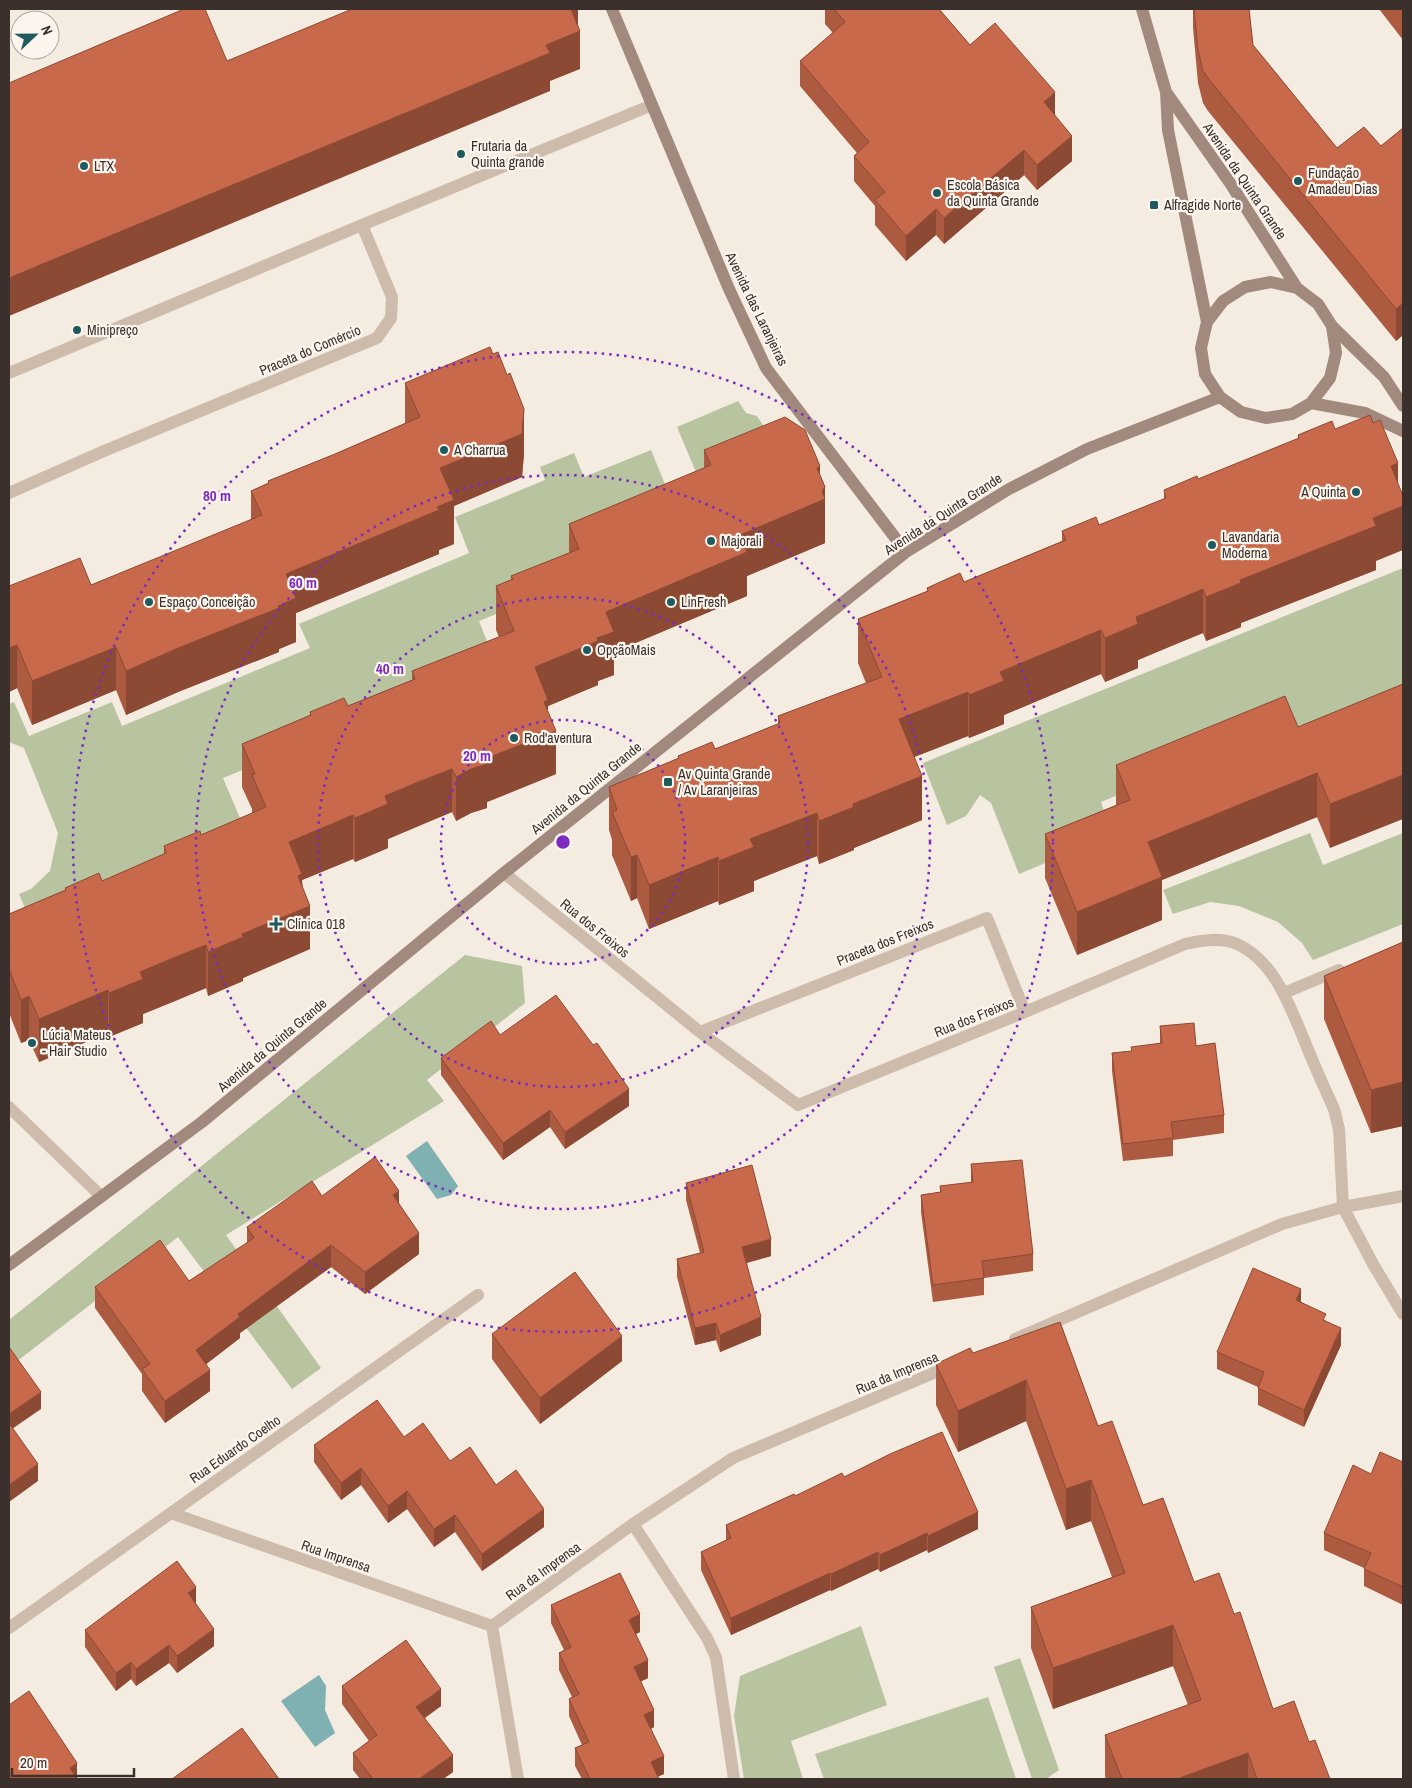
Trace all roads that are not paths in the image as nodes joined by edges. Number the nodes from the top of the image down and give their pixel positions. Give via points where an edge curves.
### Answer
1 (612, 9) edge
2 (1142, 9) edge
3 (1166, 92) junction
4 (652, 105) junction
5 (362, 226) junction
6 (1297, 288) junction
7 (1207, 322) junction
8 (1332, 326) junction
9 (9, 373) edge
10 (1220, 396) junction
11 (1311, 403) junction
12 (1403, 406) edge
13 (1403, 432) edge
14 (9, 493) edge
15 (906, 552) junction
16 (504, 873) junction
17 (1355, 964) edge
18 (1284, 993) junction
19 (1025, 1012) junction
20 (700, 1032) junction
21 (9, 1107) edge
22 (101, 1196) junction
23 (1403, 1196) edge
24 (1343, 1207) junction
25 (9, 1265) edge
26 (478, 1295) dead end
27 (1403, 1314) edge
28 (1003, 1344) edge
29 (958, 1363) edge
30 (171, 1513) junction
31 (633, 1524) junction
32 (492, 1626) junction
33 (9, 1628) edge
34 (518, 1779) edge
35 (734, 1779) edge

1 - 4 street, Avenida das Laranjeiras
2 - 3 street, Avenida da Quinta Grande
3 - 6 street, Avenida da Quinta Grande
3 - 7 street, Avenida da Quinta Grande via 1168,130
4 - 5 street
4 - 15 street, Avenida das Laranjeiras via 729,289 766,368
5 - 9 street
5 - 14 street, Praceta do Comércio via 392,296 391,318 377,338
6 - 7 street, Avenida da Quinta Grande via 1271,282 1245,287 1223,300
6 - 8 street, Avenida da Quinta Grande via 1318,304
7 - 10 street, Avenida da Quinta Grande via 1201,348 1205,374
8 - 11 street, Avenida da Quinta Grande via 1336,353 1330,378
8 - 12 street via 1384,377
10 - 11 street, Avenida da Quinta Grande via 1241,412 1266,418 1292,414
10 - 15 street, Avenida da Quinta Grande via 1087,449 1009,488
11 - 13 street via 1365,413
15 - 16 street, Avenida da Quinta Grande
16 - 20 street, Rua dos Freixos
16 - 22 street, Avenida da Quinta Grande via 202,1122
17 - 18 street
18 - 19 street, Rua dos Freixos via 1266,966 1252,953 1237,944 1217,939 1200,940
18 - 24 street, Rua dos Freixos via 1334,1109 1339,1129
19 - 20 street, Rua dos Freixos via 798,1105
19 - 20 street, Praceta dos Freixos via 987,918
21 - 22 street
22 - 25 street, Avenida da Quinta Grande
23 - 24 street
24 - 27 street
24 - 28 street via 1282,1224
26 - 30 street, Rua Eduardo Coelho
29 - 31 street, Rua da Imprensa via 733,1458
30 - 32 street, Rua Imprensa
30 - 33 street, Rua Eduardo Coelho
31 - 32 street, Rua da Imprensa
31 - 35 street via 716,1657
32 - 34 street

